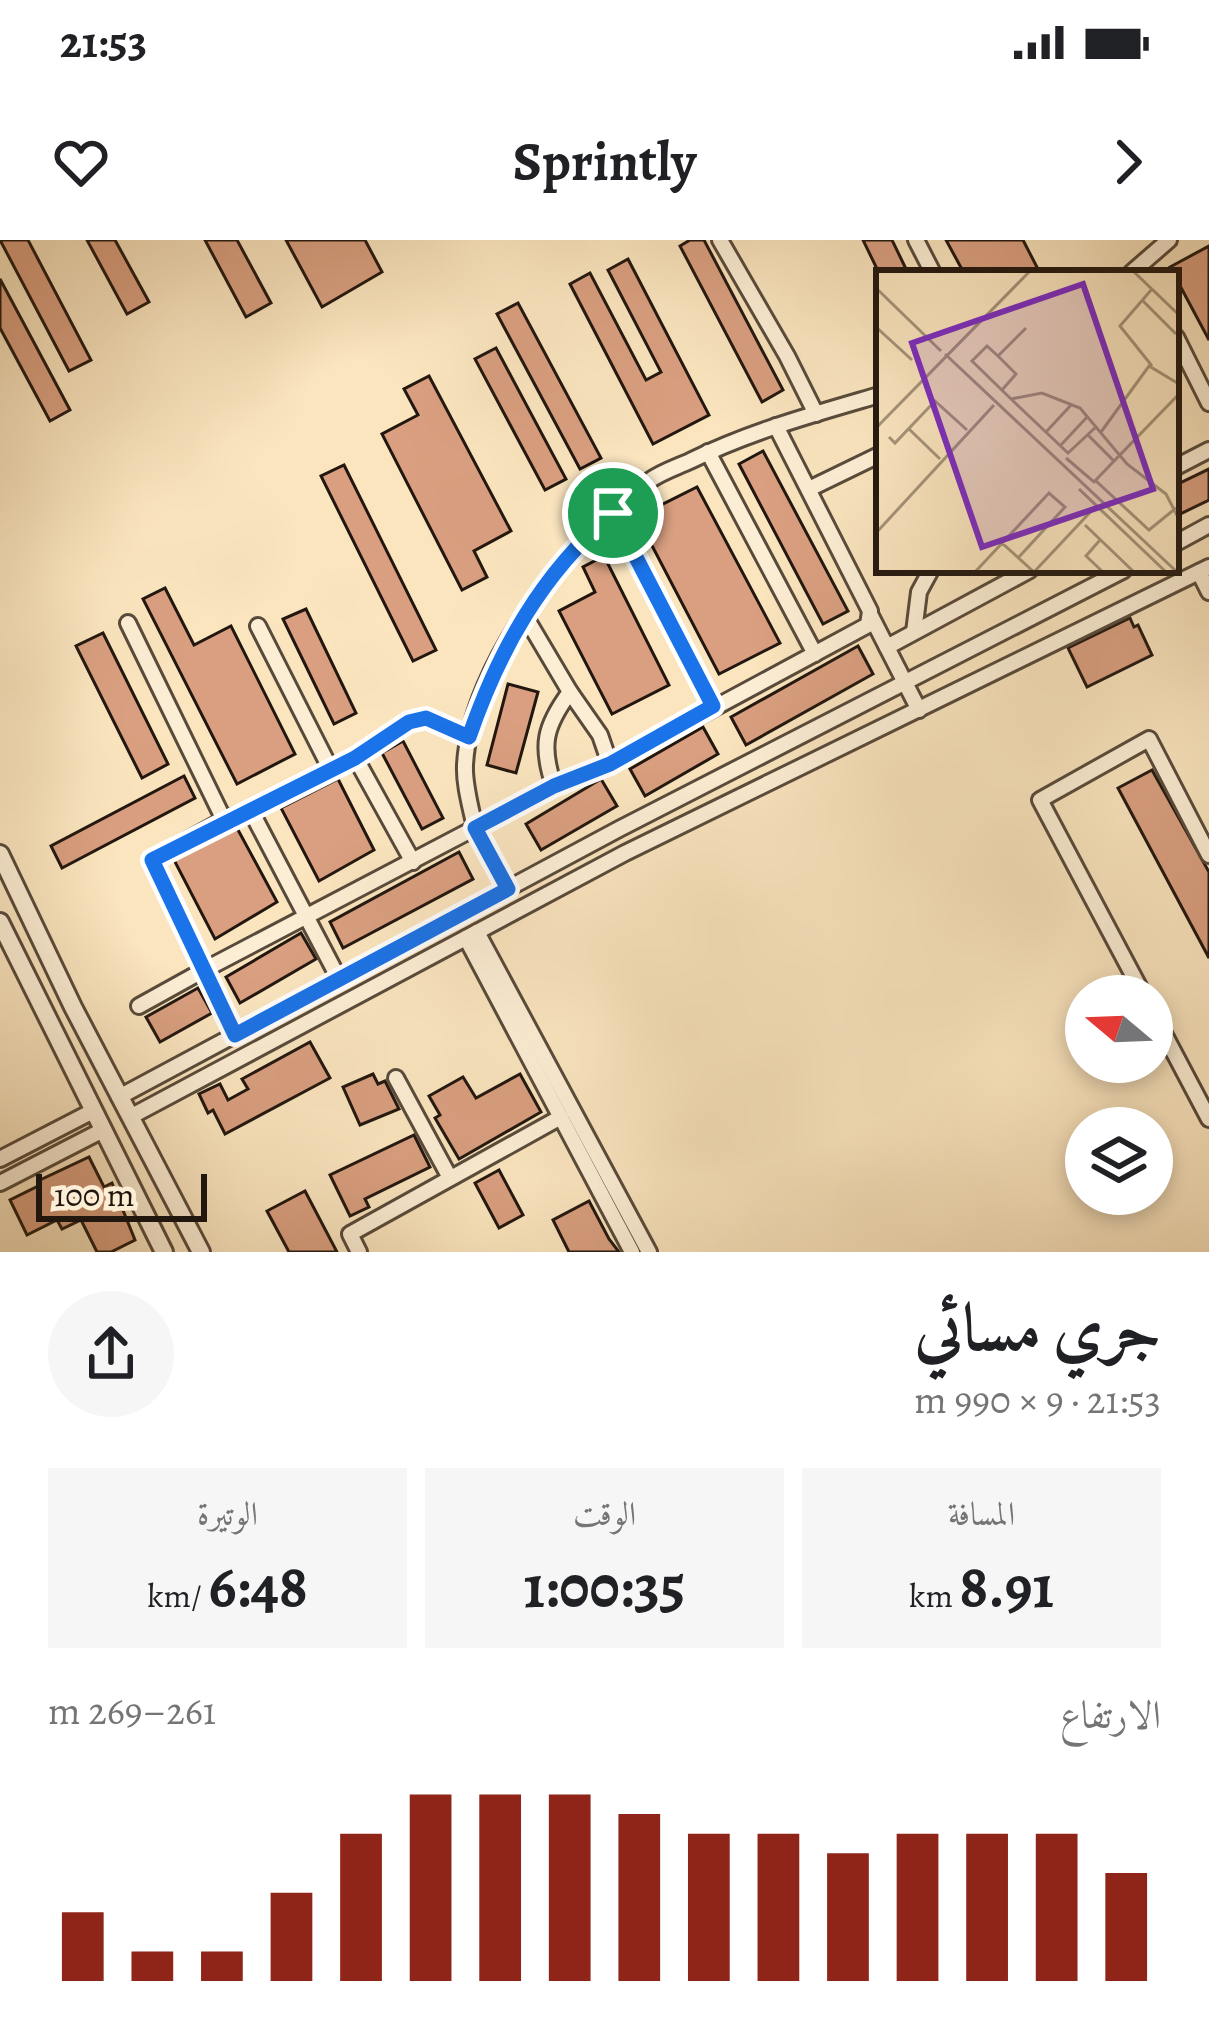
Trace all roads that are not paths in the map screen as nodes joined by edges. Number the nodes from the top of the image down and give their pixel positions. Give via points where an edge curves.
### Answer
1 (719, 240) edge
2 (916, 240) edge
3 (1169, 240) edge
4 (931, 270) edge
5 (1138, 270) edge
6 (1179, 344) edge
7 (876, 396) edge
8 (1209, 403) edge
9 (815, 414) junction
10 (776, 426) junction
11 (1209, 450) edge
12 (708, 452) junction
13 (876, 456) edge
14 (1179, 465) edge
15 (809, 489) junction
16 (613, 513) junction
17 (1209, 525) edge
18 (1179, 541) edge
19 (1204, 570) edge
20 (929, 573) edge
21 (1024, 573) edge
22 (1118, 573) edge
23 (1209, 592) edge
24 (526, 616) junction
25 (871, 616) junction
26 (128, 623) dead end
27 (258, 626) dead end
28 (914, 632) junction
29 (886, 647) junction
30 (815, 654) junction
31 (906, 685) junction
32 (570, 692) junction
33 (713, 706) junction
34 (920, 710) junction
35 (469, 737) junction
36 (355, 758) junction
37 (610, 764) junction
38 (331, 770) junction
39 (554, 786) junction
40 (251, 811) junction
41 (224, 820) junction
42 (475, 828) junction
43 (0, 854) edge
44 (1209, 855) edge
45 (413, 862) junction
46 (508, 889) junction
47 (307, 917) junction
48 (0, 922) edge
49 (471, 935) junction
50 (204, 970) junction
51 (1133, 975) edge
52 (339, 979) junction
53 (139, 1006) dead end
54 (235, 1035) junction
55 (1173, 1051) edge
56 (396, 1078) dead end
57 (119, 1096) junction
58 (93, 1111) junction
59 (130, 1117) junction
60 (561, 1117) junction
61 (1209, 1119) edge
62 (103, 1130) junction
63 (0, 1159) edge
64 (450, 1178) junction
65 (0, 1183) edge
66 (164, 1252) edge
67 (201, 1252) edge
68 (359, 1252) edge
69 (632, 1252) edge
70 (650, 1252) edge

1 - 9 street
2 - 4 street
3 - 5 street
6 - 8 street
7 - 9 street
9 - 10 street
10 - 12 street
10 - 15 street
11 - 14 street
12 - 16 street via 651,479
12 - 30 street
13 - 15 street
15 - 25 street
16 - 24 street via 545,580
16 - 33 street
17 - 18 street
19 - 23 street
19 - 34 street
20 - 28 street
21 - 28 street
22 - 31 street
24 - 32 street
24 - 35 street
25 - 29 street
25 - 30 street via 865,628
26 - 41 street
27 - 38 street
28 - 29 street
29 - 31 street
30 - 33 street
31 - 34 street
31 - 46 street
32 - 37 street
32 - 39 street via 548,733 544,757
33 - 37 street
34 - 49 street
35 - 36 street via 426,718
35 - 42 street via 465,769
36 - 38 street
36 - 45 street
37 - 39 street
38 - 40 street
39 - 42 street
40 - 41 street
40 - 47 street
41 - 50 street via 152,860
42 - 45 street
42 - 46 street
43 - 57 street
44 - 51 street via 1149,739 1040,800
45 - 47 street
46 - 52 street
47 - 50 street
47 - 52 street
48 - 58 street
49 - 59 street
49 - 60 street
49 - 70 street
50 - 53 street
50 - 54 street
52 - 54 street
54 - 57 street
55 - 61 street
56 - 64 street
57 - 59 street
58 - 62 street
58 - 63 street
59 - 67 street
60 - 64 street
60 - 69 street
62 - 65 street
62 - 66 street
64 - 68 street via 350,1234

